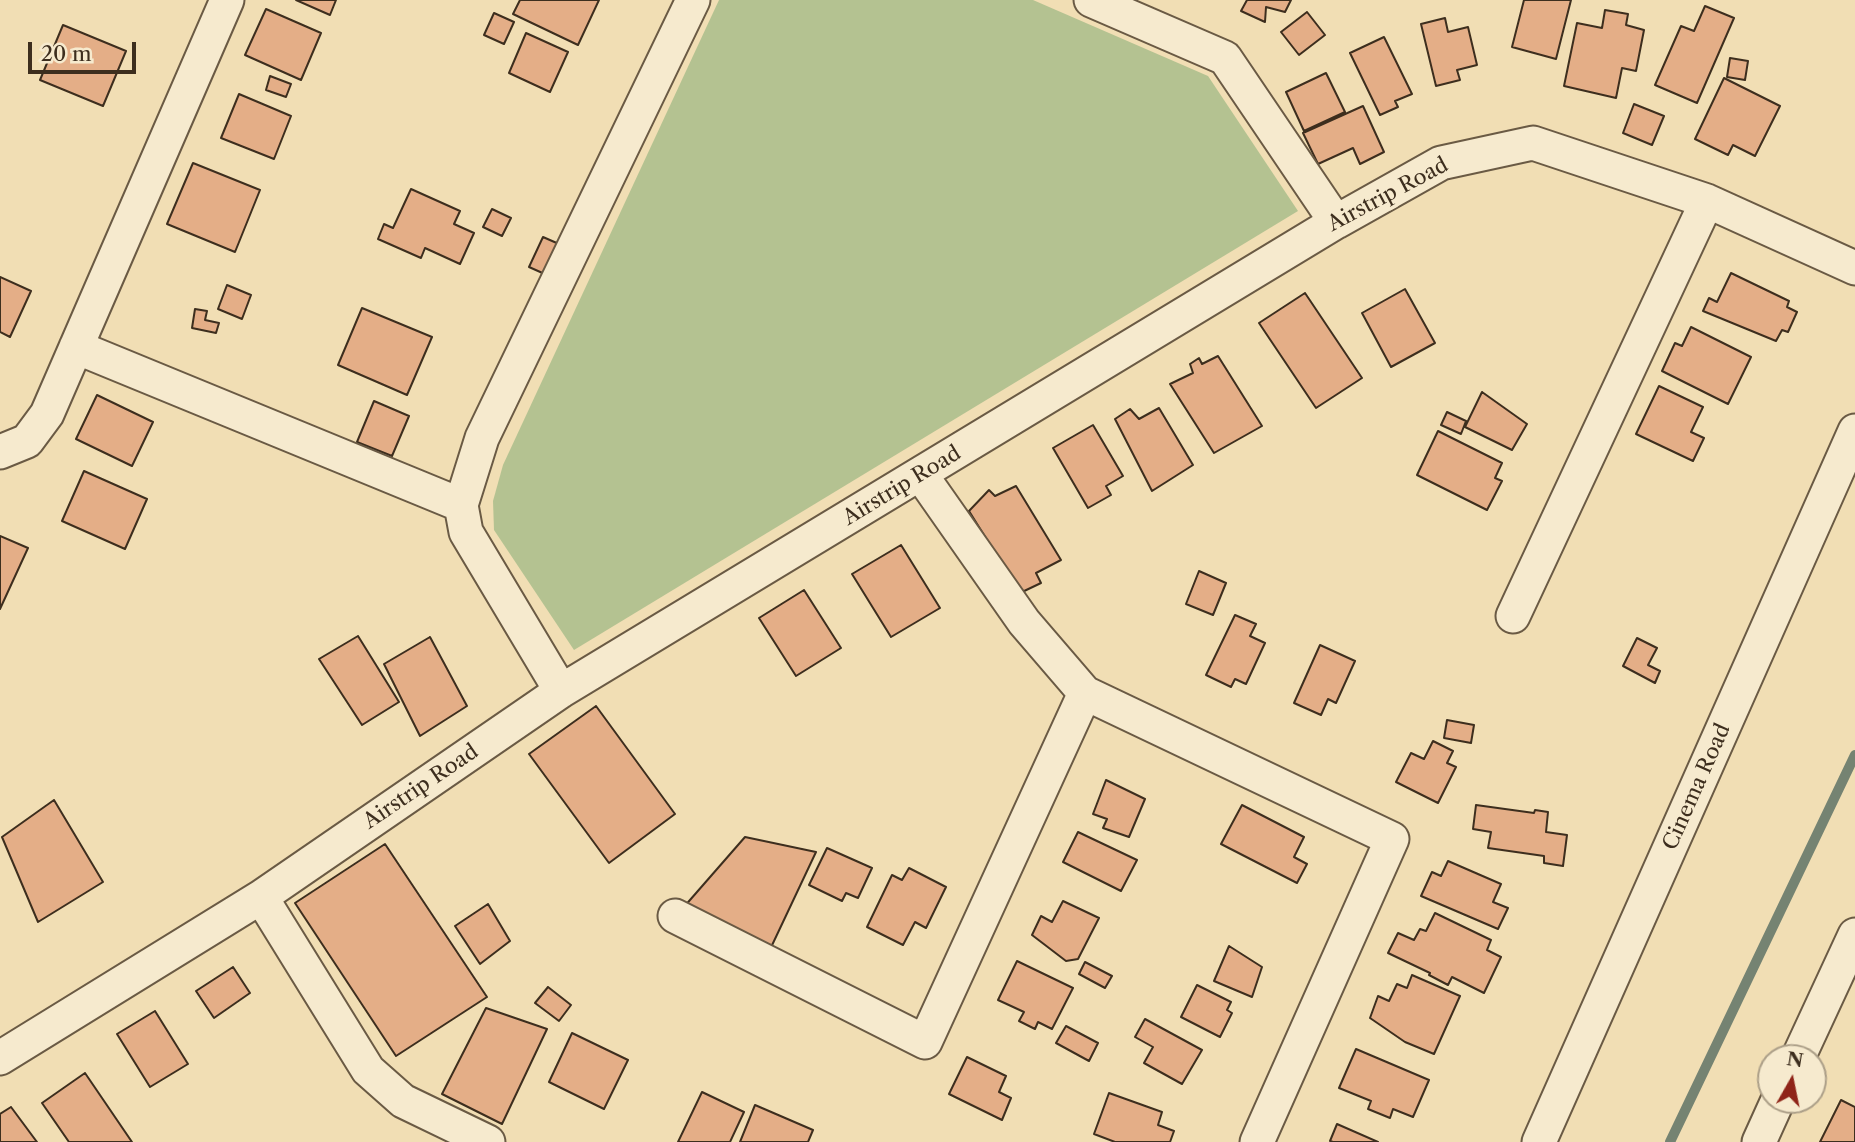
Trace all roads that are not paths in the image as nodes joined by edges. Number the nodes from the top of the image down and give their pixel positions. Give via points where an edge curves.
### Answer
1 (227, 0) edge
2 (692, 0) edge
3 (1091, 0) edge
4 (1707, 201) junction
5 (1336, 222) junction
6 (1855, 268) edge
7 (76, 348) junction
8 (1855, 431) edge
9 (0, 453) edge
10 (921, 475) junction
11 (461, 505) junction
12 (1513, 616) dead end
13 (561, 691) junction
14 (1084, 693) junction
15 (261, 897) junction
16 (675, 916) dead end
17 (1854, 938) edge
18 (1805, 1044) edge
19 (5, 1045) edge
20 (1772, 1114) edge
21 (488, 1142) edge
22 (1257, 1142) edge
23 (1539, 1142) edge
24 (1759, 1142) edge

1 - 7 street
2 - 11 street via 482,438
3 - 5 street via 1225,58
4 - 5 street, Airstrip Road via 1533,143 1441,163
4 - 6 street, Airstrip Road
4 - 12 street
5 - 10 street, Airstrip Road
7 - 9 street via 47,414 27,441
7 - 11 street
8 - 23 street, Cinema Road
10 - 13 street, Airstrip Road
10 - 14 street via 1024,622
11 - 13 street via 466,532
13 - 15 street, Airstrip Road
14 - 16 street via 925,1042
14 - 22 street via 1392,839
15 - 19 street, Airstrip Road
15 - 21 street via 368,1070 402,1101
17 - 18 street
20 - 24 street

